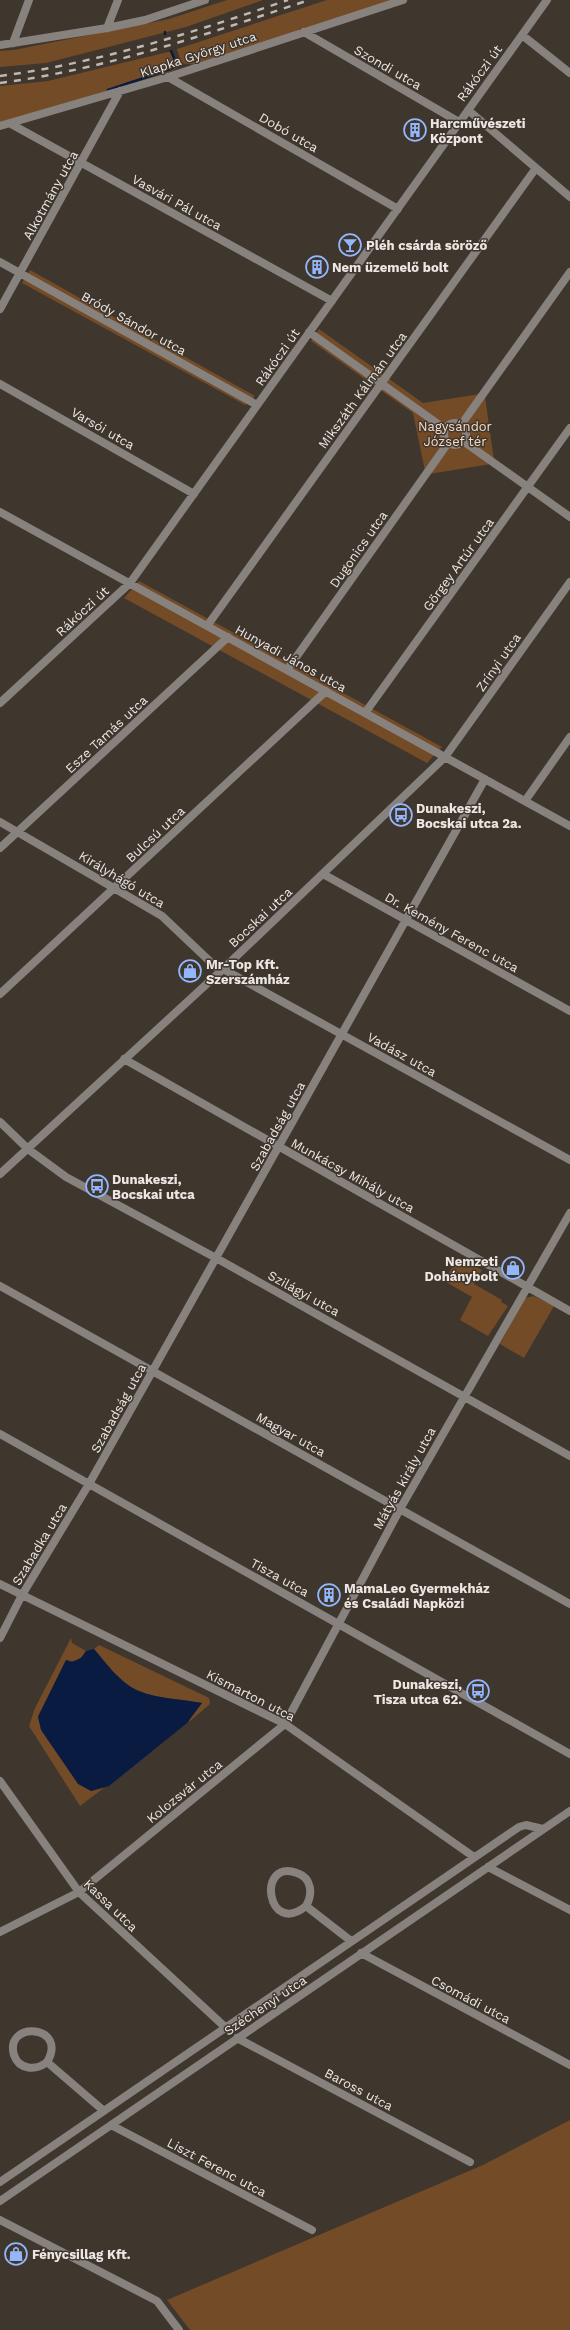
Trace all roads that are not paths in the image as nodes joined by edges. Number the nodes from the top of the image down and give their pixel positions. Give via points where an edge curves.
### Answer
1 (29, 0) edge
2 (118, 0) edge
3 (205, 0) edge
4 (403, 0) edge
5 (547, 0) edge
6 (191, 2) edge
7 (107, 28) junction
8 (304, 32) junction
9 (522, 35) junction
10 (13, 44) junction
11 (0, 45) edge
12 (570, 73) edge
13 (168, 77) junction
14 (120, 91) junction
15 (468, 110) junction
16 (459, 122) junction
17 (11, 124) junction
18 (0, 126) edge
19 (81, 163) junction
20 (536, 168) junction
21 (570, 197) edge
22 (398, 209) junction
23 (0, 262) edge
24 (570, 272) edge
25 (20, 273) junction
26 (332, 300) junction
27 (0, 309) edge
28 (309, 332) junction
29 (0, 384) edge
30 (381, 384) junction
31 (257, 405) junction
32 (461, 425) junction
33 (570, 428) edge
34 (445, 429) junction
35 (463, 441) junction
36 (448, 443) junction
37 (528, 487) junction
38 (194, 494) junction
39 (0, 512) edge
40 (570, 517) edge
41 (570, 582) edge
42 (130, 583) junction
43 (207, 626) junction
44 (228, 637) junction
45 (287, 670) junction
46 (326, 691) junction
47 (0, 703) edge
48 (365, 713) junction
49 (570, 737) edge
50 (445, 757) junction
51 (485, 779) junction
52 (525, 801) junction
53 (0, 822) edge
54 (570, 826) edge
55 (17, 832) junction
56 (0, 848) edge
57 (324, 874) junction
58 (114, 888) junction
59 (406, 920) junction
60 (221, 970) junction
61 (0, 994) edge
62 (570, 1011) edge
63 (342, 1034) junction
64 (124, 1059) junction
65 (0, 1122) edge
66 (278, 1147) junction
67 (28, 1148) junction
68 (570, 1160) edge
69 (0, 1174) edge
70 (570, 1213) edge
71 (216, 1258) junction
72 (0, 1286) edge
73 (526, 1286) junction
74 (570, 1310) edge
75 (152, 1371) junction
76 (464, 1397) junction
77 (0, 1434) edge
78 (570, 1456) edge
79 (89, 1484) junction
80 (400, 1509) junction
81 (0, 1584) edge
82 (22, 1595) junction
83 (570, 1604) edge
84 (339, 1624) junction
85 (0, 1638) edge
86 (285, 1724) junction
87 (570, 1754) edge
88 (0, 1781) edge
89 (570, 1811) edge
90 (544, 1829) junction
91 (474, 1857) junction
92 (488, 1867) junction
93 (78, 1892) junction
94 (306, 1906) junction
95 (570, 1910) edge
96 (0, 1932) edge
97 (351, 1941) junction
98 (361, 1953) junction
99 (226, 2027) junction
100 (237, 2038) junction
101 (47, 2062) junction
102 (570, 2065) edge
103 (104, 2110) junction
104 (111, 2124) junction
105 (470, 2162) dead end
106 (0, 2182) edge
107 (0, 2201) edge
108 (0, 2220) edge
109 (312, 2230) dead end
110 (179, 2330) edge

1 - 10 street
2 - 7 street
3 - 6 street
4 - 8 street, Klapka György utca
5 - 9 street, Rákóczi út
6 - 7 street via 168,14
7 - 10 street
8 - 13 street, Klapka György utca
8 - 16 street, Szondi utca
9 - 12 street
9 - 15 street, Rákóczi út
10 - 11 street
13 - 14 street, Klapka György utca
13 - 22 street, Dobó utca
14 - 17 street, Klapka György utca
14 - 19 street, Alkotmány utca
15 - 16 street, Rákóczi út
15 - 20 street
16 - 22 street, Rákóczi út
17 - 18 street, Klapka György utca
17 - 19 street, Vasvári Pál utca
19 - 25 street, Alkotmány utca
19 - 26 street, Vasvári Pál utca
20 - 21 street
20 - 30 street, Mikszáth Kálmán utca
22 - 26 street, Rákóczi út
23 - 25 street, Bródy Sándor utca
24 - 32 street
25 - 27 street, Alkotmány utca
25 - 31 street, Bródy Sándor utca
26 - 28 street, Rákóczi út
28 - 30 street
28 - 31 street, Rákóczi út
29 - 38 street, Varsói utca
30 - 34 street
30 - 43 street, Mikszáth Kálmán utca
31 - 38 street, Rákóczi út
32 - 34 street via 451,424
32 - 35 street via 466,434
33 - 37 street, Görgey Artúr utca
34 - 36 street via 444,437
35 - 36 street via 454,445
35 - 37 street
36 - 45 street, Dugonics utca
37 - 40 street
37 - 48 street, Görgey Artúr utca
38 - 42 street, Rákóczi út
39 - 42 street, Hunyadi János utca
41 - 50 street, Zrínyi utca
42 - 43 street, Hunyadi János utca
42 - 47 street, Rákóczi út
43 - 44 street, Hunyadi János utca
44 - 45 street, Hunyadi János utca
44 - 55 street, Esze Tamás utca
45 - 46 street, Hunyadi János utca
46 - 48 street, Hunyadi János utca
46 - 58 street, Bulcsú utca
48 - 50 street, Hunyadi János utca
49 - 52 street
50 - 51 street, Hunyadi János utca
50 - 57 street, Bocskai utca
51 - 52 street, Hunyadi János utca
51 - 59 street, Szabadság utca
52 - 54 street, Hunyadi János utca
53 - 55 street, Királyhágó utca
55 - 56 street, Esze Tamás utca
55 - 58 street, Királyhágó utca
57 - 59 street, Dr. Kemény Ferenc utca
57 - 60 street, Bocskai utca
58 - 60 street, Királyhágó utca via 162,916
58 - 61 street, Bulcsú utca
59 - 62 street, Dr. Kemény Ferenc utca
59 - 63 street, Szabadság utca
60 - 63 street, Vadász utca
60 - 64 street, Bocskai utca
63 - 66 street, Szabadság utca
63 - 68 street, Vadász utca
64 - 66 street, Munkácsy Mihály utca
64 - 67 street, Bocskai utca
65 - 67 street, Szilágyi utca
66 - 71 street, Szabadság utca
66 - 73 street, Munkácsy Mihály utca
67 - 69 street, Bocskai utca
67 - 71 street, Szilágyi utca via 66,1177
70 - 73 street, Mátyás király utca
71 - 75 street, Szabadság utca
71 - 76 street, Szilágyi utca
72 - 75 street, Magyar utca
73 - 74 street, Munkácsy Mihály utca
73 - 76 street, Mátyás király utca
75 - 79 street, Szabadság utca
75 - 80 street, Magyar utca
76 - 78 street, Szilágyi utca
76 - 80 street, Mátyás király utca
77 - 79 street, Tisza utca
79 - 82 street, Szabadka utca
79 - 84 street, Tisza utca
80 - 83 street, Magyar utca
80 - 84 street, Mátyás király utca
81 - 82 street, Kismarton utca
82 - 85 street, Szabadka utca
82 - 86 street, Kismarton utca
84 - 86 street, Kolozsvár utca
84 - 87 street, Tisza utca
86 - 91 street, Kismarton utca
86 - 93 street, Kolozsvár utca
88 - 93 street, Kassa utca
89 - 90 street, Széchenyi utca
90 - 91 street, Széchenyi utca via 526,1825 519,1827
90 - 92 street, Széchenyi utca
91 - 97 street, Széchenyi utca
92 - 95 street
92 - 98 street, Széchenyi utca
93 - 96 street, Kolozsvár utca
93 - 99 street, Kassa utca
94 - 94 street via 311,1894 304,1877 292,1872 279,1875 271,1885 271,1899 280,1910 294,1913
94 - 97 street
97 - 99 street, Széchenyi utca
98 - 100 street, Széchenyi utca
98 - 102 street, Csomádi utca
99 - 103 street, Széchenyi utca
100 - 104 street, Széchenyi utca
100 - 105 street, Baross utca
101 - 101 street via 51,2044 44,2034 32,2030 16,2039 14,2051 19,2063 36,2068
101 - 103 street
103 - 106 street, Széchenyi utca
104 - 107 street, Széchenyi utca
104 - 109 street, Liszt Ferenc utca
108 - 110 street via 157,2301

